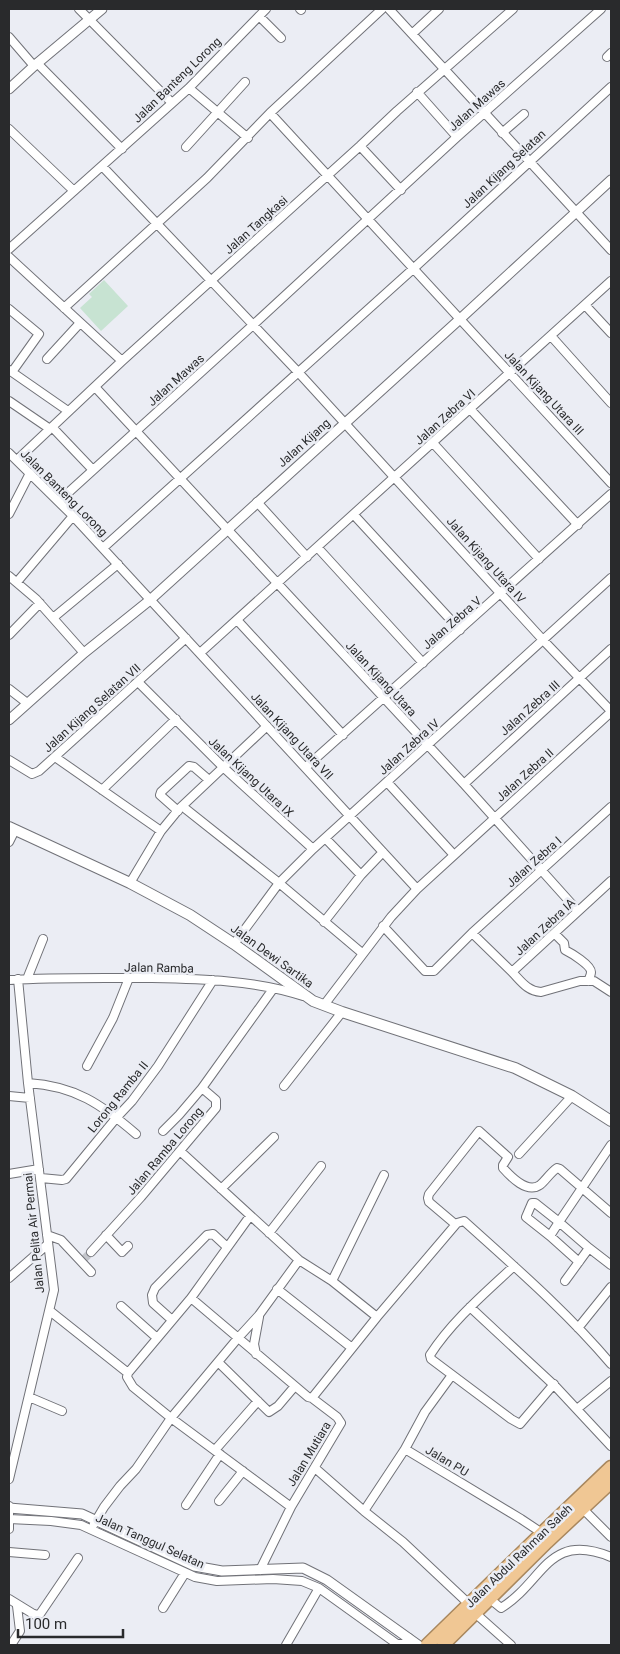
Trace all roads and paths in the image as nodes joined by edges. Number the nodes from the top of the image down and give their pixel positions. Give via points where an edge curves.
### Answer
1 (79, 9) edge
2 (102, 9) edge
3 (266, 9) edge
4 (382, 9) edge
5 (389, 9) edge
6 (439, 9) edge
7 (513, 9) edge
8 (600, 9) edge
9 (259, 16) junction
10 (89, 20) junction
11 (412, 34) junction
12 (281, 38) dead end
13 (9, 39) edge
14 (36, 65) junction
15 (444, 68) junction
16 (245, 82) dead end
17 (611, 87) edge
18 (189, 88) junction
19 (9, 89) edge
20 (417, 92) junction
21 (172, 103) junction
22 (217, 112) junction
23 (270, 113) junction
24 (484, 113) junction
25 (524, 114) dead end
26 (9, 129) edge
27 (502, 133) junction
28 (457, 137) junction
29 (248, 138) junction
30 (360, 146) junction
31 (186, 147) dead end
32 (122, 148) junction
33 (529, 161) junction
34 (102, 166) junction
35 (328, 176) junction
36 (611, 180) edge
37 (401, 190) junction
38 (74, 191) junction
39 (576, 212) junction
40 (369, 219) junction
41 (156, 223) junction
42 (9, 249) edge
43 (611, 250) edge
44 (9, 257) edge
45 (414, 269) junction
46 (611, 281) edge
47 (211, 282) junction
48 (585, 305) junction
49 (64, 308) junction
50 (9, 309) edge
51 (460, 319) junction
52 (80, 323) junction
53 (253, 325) junction
54 (611, 333) edge
55 (551, 336) junction
56 (47, 359) dead end
57 (122, 361) junction
58 (10, 371) edge
59 (298, 372) junction
60 (510, 374) junction
61 (95, 387) junction
62 (9, 401) edge
63 (611, 403) edge
64 (470, 409) junction
65 (68, 411) junction
66 (345, 424) junction
67 (51, 428) junction
68 (137, 431) junction
69 (433, 443) junction
70 (9, 453) edge
71 (17, 460) junction
72 (92, 470) junction
73 (30, 473) junction
74 (396, 478) junction
75 (181, 479) junction
76 (611, 483) edge
77 (611, 494) edge
78 (58, 501) junction
79 (257, 502) junction
80 (9, 514) edge
81 (354, 515) junction
82 (73, 516) junction
83 (578, 525) junction
84 (228, 530) junction
85 (103, 548) junction
86 (318, 548) junction
87 (307, 557) junction
88 (539, 559) junction
89 (118, 564) junction
90 (9, 576) edge
91 (611, 578) edge
92 (17, 582) junction
93 (277, 583) junction
94 (502, 594) junction
95 (150, 600) junction
96 (40, 603) junction
97 (53, 618) junction
98 (237, 620) junction
99 (460, 630) junction
100 (9, 635) edge
101 (186, 638) junction
102 (544, 640) junction
103 (611, 649) edge
104 (84, 653) junction
105 (200, 653) junction
106 (423, 663) junction
107 (579, 678) junction
108 (138, 682) junction
109 (9, 689) edge
110 (384, 699) junction
111 (27, 703) junction
112 (611, 712) edge
113 (9, 720) edge
114 (176, 720) junction
115 (267, 726) junction
116 (343, 735) junction
117 (428, 746) junction
118 (55, 757) junction
119 (9, 760) edge
120 (223, 767) junction
121 (306, 767) junction
122 (209, 780) junction
123 (387, 782) junction
124 (464, 784) junction
125 (102, 790) junction
126 (180, 808) junction
127 (609, 812) edge
128 (350, 815) junction
129 (495, 818) junction
130 (12, 828) edge
131 (161, 831) junction
132 (325, 838) junction
133 (9, 842) edge
134 (313, 849) junction
135 (383, 852) junction
136 (454, 856) junction
137 (542, 870) junction
138 (361, 875) junction
139 (611, 881) edge
140 (130, 882) junction
141 (279, 883) junction
142 (417, 889) junction
143 (578, 911) junction
144 (324, 922) junction
145 (383, 926) junction
146 (472, 933) junction
147 (555, 934) junction
148 (43, 940) dead end
149 (234, 944) junction
150 (362, 953) junction
151 (512, 972) junction
152 (129, 978) junction
153 (22, 979) junction
154 (9, 980) edge
155 (213, 980) junction
156 (588, 981) junction
157 (273, 988) junction
158 (611, 992) edge
159 (307, 997) junction
160 (324, 1005) junction
161 (342, 1012) junction
162 (87, 1066) dead end
163 (28, 1083) junction
164 (284, 1086) dead end
165 (202, 1088) junction
166 (9, 1096) edge
167 (572, 1096) junction
168 (30, 1098) junction
169 (117, 1117) junction
170 (611, 1120) edge
171 (162, 1131) dead end
172 (136, 1134) dead end
173 (274, 1137) dead end
174 (611, 1145) edge
175 (180, 1151) junction
176 (520, 1154) dead end
177 (321, 1166) dead end
178 (39, 1169) junction
179 (9, 1174) edge
180 (384, 1176) dead end
181 (41, 1178) junction
182 (582, 1188) junction
183 (220, 1189) junction
184 (611, 1213) edge
185 (250, 1216) junction
186 (559, 1222) junction
187 (457, 1223) junction
188 (269, 1234) junction
189 (47, 1235) junction
190 (106, 1235) junction
191 (550, 1236) junction
192 (48, 1244) junction
193 (128, 1246) dead end
194 (227, 1247) junction
195 (589, 1248) junction
196 (91, 1252) tunnel mouth
197 (299, 1260) junction
198 (579, 1262) junction
199 (611, 1265) edge
200 (514, 1266) junction
201 (91, 1272) dead end
202 (9, 1278) edge
203 (332, 1281) junction
204 (565, 1281) dead end
205 (611, 1287) edge
206 (277, 1289) junction
207 (191, 1298) junction
208 (121, 1306) dead end
209 (470, 1307) junction
210 (50, 1312) junction
211 (259, 1315) junction
212 (377, 1317) junction
213 (172, 1320) junction
214 (578, 1328) junction
215 (157, 1338) junction
216 (238, 1338) junction
217 (352, 1348) junction
218 (256, 1354) junction
219 (218, 1362) junction
220 (611, 1364) edge
221 (128, 1373) junction
222 (452, 1375) junction
223 (611, 1381) edge
224 (554, 1384) junction
225 (295, 1386) junction
226 (29, 1397) junction
227 (312, 1398) junction
228 (258, 1401) junction
229 (578, 1409) junction
230 (62, 1411) dead end
231 (171, 1418) junction
232 (611, 1446) edge
233 (404, 1449) junction
234 (217, 1452) junction
235 (611, 1467) edge
236 (315, 1468) junction
237 (243, 1471) junction
238 (9, 1480) edge
239 (611, 1482) edge
240 (220, 1501) dead end
241 (186, 1505) dead end
242 (9, 1507) edge
243 (291, 1507) junction
244 (582, 1508) junction
245 (364, 1511) junction
246 (9, 1512) edge
247 (9, 1519) edge
248 (96, 1520) junction
249 (9, 1529) edge
250 (91, 1529) junction
251 (542, 1533) junction
252 (611, 1537) edge
253 (9, 1552) edge
254 (45, 1555) dead end
255 (611, 1557) edge
256 (78, 1558) dead end
257 (523, 1558) junction
258 (260, 1570) junction
259 (185, 1573) junction
260 (319, 1588) junction
261 (490, 1599) junction
262 (9, 1600) edge
263 (17, 1606) junction
264 (163, 1608) dead end
265 (472, 1608) junction
266 (409, 1638) junction
267 (11, 1645) edge
268 (286, 1645) edge
269 (418, 1645) edge
270 (427, 1645) edge
271 (443, 1645) edge
272 (511, 1645) edge

1 - 10 street
2 - 10 street
3 - 9 street, Jalan Banteng Lorong
4 - 23 street
5 - 11 street
6 - 11 street
7 - 15 street, Jalan Tangkasi
8 - 24 street, Jalan Mawas
9 - 12 street
9 - 18 street, Jalan Banteng Lorong
10 - 14 street
10 - 21 street
11 - 15 street
13 - 14 street
14 - 19 street
14 - 32 street
15 - 20 street, Jalan Tangkasi
15 - 24 street
16 - 22 street
17 - 33 street, Jalan Kijang Selatan
18 - 21 street, Jalan Banteng Lorong
18 - 22 street
20 - 28 street
20 - 30 street, Jalan Tangkasi
21 - 32 street, Jalan Banteng Lorong
22 - 29 street
22 - 31 street
23 - 29 street
23 - 35 street
24 - 27 street
24 - 28 street, Jalan Mawas
25 - 27 street
26 - 38 street
27 - 33 street
28 - 37 street, Jalan Mawas
29 - 41 street
30 - 35 street, Jalan Tangkasi
30 - 37 street
32 - 34 street, Jalan Banteng Lorong
33 - 39 street
33 - 45 street, Jalan Kijang Selatan
34 - 38 street, Jalan Banteng Lorong
34 - 41 street
35 - 40 street
35 - 47 street, Jalan Tangkasi
36 - 39 street, Jalan Kijang
37 - 40 street, Jalan Mawas
38 - 42 street, Jalan Banteng Lorong
39 - 43 street
39 - 51 street, Jalan Kijang
40 - 45 street
40 - 53 street, Jalan Mawas
41 - 47 street
41 - 49 street
44 - 49 street
45 - 51 street
45 - 59 street, Jalan Kijang Selatan
46 - 48 street, Jalan Zebra VI
47 - 53 street
47 - 57 street, Jalan Tangkasi
48 - 54 street
48 - 55 street, Jalan Zebra VI
49 - 52 street
50 - 58 street via 39,334
51 - 60 street, Jalan Kijang Utara III
51 - 66 street, Jalan Kijang
52 - 56 street
52 - 57 street
53 - 59 street
53 - 68 street, Jalan Mawas
55 - 60 street, Jalan Zebra VI
55 - 63 street
57 - 61 street, Jalan Tangkasi
58 - 65 street
59 - 66 street
59 - 75 street, Jalan Kijang Selatan
60 - 64 street, Jalan Zebra VI
60 - 76 street, Jalan Kijang Utara III
61 - 65 street, Jalan Tangkasi
61 - 68 street
62 - 67 street
64 - 69 street, Jalan Zebra VI
64 - 83 street
65 - 67 street, Jalan Tangkasi
66 - 74 street, Jalan Kijang Utara IV
66 - 79 street, Jalan Kijang
67 - 71 street, Jalan Tangkasi
67 - 72 street
68 - 72 street, Jalan Mawas
68 - 75 street
69 - 74 street, Jalan Zebra VI
69 - 88 street
70 - 71 street, Jalan Banteng Lorong
71 - 73 street, Jalan Banteng Lorong
72 - 78 street, Jalan Mawas
73 - 78 street, Jalan Banteng Lorong
73 - 80 street
74 - 81 street, Jalan Zebra VI
74 - 94 street, Jalan Kijang Utara IV
75 - 84 street
75 - 85 street, Jalan Kijang Selatan
77 - 83 street, Jalan Zebra V
78 - 82 street, Jalan Banteng Lorong
79 - 84 street, Jalan Kijang
79 - 87 street
81 - 86 street, Jalan Zebra VI
81 - 99 street
82 - 85 street, Jalan Banteng Lorong
82 - 92 street
83 - 88 street, Jalan Zebra V
84 - 93 street, Jalan Kijang Utara
84 - 95 street, Jalan Kijang
85 - 89 street
86 - 87 street, Jalan Zebra VI
86 - 106 street
87 - 93 street, Jalan Zebra VI
88 - 94 street, Jalan Zebra V
89 - 95 street
89 - 97 street
90 - 92 street
91 - 102 street, Jalan Zebra IV
92 - 96 street
93 - 98 street, Jalan Zebra VI
93 - 110 street, Jalan Kijang Utara
94 - 99 street, Jalan Zebra V
94 - 102 street, Jalan Kijang Utara IV
95 - 101 street, Jalan Kijang Utara VII
95 - 104 street, Jalan Kijang
96 - 97 street
96 - 100 street
97 - 104 street
98 - 105 street, Jalan Zebra VI
98 - 116 street
99 - 106 street, Jalan Zebra V
101 - 105 street, Jalan Kijang Utara VII
101 - 108 street, Jalan Kijang Selatan VII
102 - 107 street, Jalan Kijang Utara IV
102 - 117 street, Jalan Zebra IV
103 - 107 street, Jalan Zebra III
104 - 111 street, Jalan Kijang
105 - 115 street, Jalan Kijang Utara VII
106 - 110 street, Jalan Zebra V
107 - 112 street, Jalan Kijang Utara IV
107 - 124 street, Jalan Zebra III
108 - 114 street, Jalan Kijang Utara IX
108 - 118 street, Jalan Kijang Selatan VII
109 - 111 street
110 - 116 street, Jalan Zebra V
110 - 117 street, Jalan Kijang Utara
111 - 113 street, Jalan Kijang
112 - 129 street, Jalan Zebra II
114 - 120 street, Jalan Kijang Utara IX
114 - 125 street
115 - 120 street
115 - 121 street, Jalan Kijang Utara VII
116 - 121 street, Jalan Zebra V
117 - 123 street, Jalan Zebra IV
117 - 124 street, Jalan Kijang Utara
118 - 119 street, Jalan Kijang Selatan VII via 32,774
118 - 125 street
120 - 122 street
120 - 134 street, Jalan Kijang Utara IX
121 - 128 street, Jalan Kijang Utara VII
122 - 126 street
122 - 126 street via 189,766 161,792 160,795
123 - 128 street, Jalan Zebra IV
123 - 136 street
124 - 129 street, Jalan Kijang Utara
125 - 131 street
126 - 131 street
126 - 141 street
127 - 137 street, Jalan Zebra I
128 - 132 street, Jalan Zebra IV
128 - 135 street, Jalan Kijang Utara VII
129 - 136 street, Jalan Zebra II
129 - 137 street, Jalan Kijang Utara
130 - 133 street
130 - 140 main road, Jalan Dewi Sartika
131 - 140 street
132 - 134 street, Jalan Zebra IV
132 - 138 street
134 - 141 street, Jalan Zebra IV
135 - 138 street
135 - 142 street, Jalan Kijang Utara VII
136 - 142 street, Jalan Zebra II
137 - 143 street, Jalan Kijang Utara
137 - 146 street, Jalan Zebra I
138 - 144 street
139 - 143 street, Jalan Zebra IA
140 - 149 main road, Jalan Dewi Sartika
141 - 144 street
141 - 149 street, Jalan Zebra IV
142 - 145 street, Jalan Zebra II
143 - 147 street, Jalan Zebra IA
144 - 150 street
145 - 146 street, Jalan Zebra I via 425,971 430,972 434,972
145 - 150 street, Jalan Zebra II
146 - 151 street, Jalan Zebra IA
147 - 151 street, Jalan Zebra IA
147 - 156 street via 564,943 565,950 590,968
148 - 153 street
149 - 159 main road, Jalan Dewi Sartika
150 - 160 street, Jalan Zebra II
151 - 156 street via 530,990 541,992
152 - 153 street, Jalan Ramba
152 - 155 street, Jalan Ramba
152 - 162 street via 113,1018
153 - 154 street, Jalan Ramba
153 - 163 street, Jalan Pelita Air Permai
155 - 157 street, Jalan Ramba
155 - 169 street, Lorong Ramba II via 158,1066
156 - 158 street via 594,981
157 - 159 street, Jalan Ramba
157 - 165 street, Jalan Ramba Lorong
159 - 160 main road, Jalan Dewi Sartika
160 - 161 main road, Jalan Dewi Sartika
161 - 164 street
161 - 167 main road, Jalan Dewi Sartika via 516,1068
163 - 168 street, Jalan Pelita Air Permai
163 - 169 street via 48,1084 67,1090
165 - 171 street
165 - 175 street, Jalan Ramba Lorong via 216,1100 217,1106
166 - 168 street
167 - 170 main road, Jalan Dewi Sartika
167 - 176 street
168 - 178 street, Jalan Pelita Air Permai
169 - 172 street
169 - 181 street, Lorong Ramba II via 66,1179
173 - 183 street
174 - 182 street
175 - 183 street
175 - 190 street, Jalan Ramba Lorong
177 - 188 street
178 - 179 street
178 - 181 street, Jalan Pelita Air Permai
180 - 203 street
181 - 189 street, Jalan Pelita Air Permai
182 - 184 street
182 - 186 street
182 - 187 street via 557,1168 538,1186 524,1186 503,1168 508,1157 479,1131 428,1198
183 - 185 street
185 - 188 street
185 - 194 street
186 - 191 street
186 - 191 street via 532,1203 526,1217
186 - 195 street
187 - 200 street via 464,1222
187 - 212 street
188 - 197 street
189 - 192 street, Jalan Pelita Air Permai
189 - 201 street via 60,1240
190 - 193 street via 121,1252
190 - 196 street, Jalan Ramba Lorong
191 - 198 street
192 - 202 street
192 - 210 street, Jalan Pelita Air Permai via 54,1290
194 - 207 street
194 - 213 street via 213,1234 207,1235 154,1288 153,1303
195 - 198 street
195 - 199 street
197 - 203 street
197 - 206 street
198 - 204 street
200 - 209 street
200 - 214 street
203 - 212 street
205 - 214 street
206 - 211 street
206 - 217 street
207 - 213 street
207 - 216 street
208 - 215 street
209 - 222 street via 430,1355
209 - 224 street
210 - 221 street
210 - 226 street, Jalan Pelita Air Permai
211 - 216 street
211 - 218 street via 254,1344
212 - 217 street
213 - 215 street
214 - 220 street
215 - 221 street
216 - 218 street
216 - 219 street
217 - 227 street
218 - 225 street
219 - 228 street
219 - 231 street
221 - 231 street via 128,1381 133,1387
222 - 224 street via 520,1424
222 - 233 street via 425,1412
223 - 229 street
224 - 229 street
225 - 227 street
225 - 228 street via 272,1412
226 - 230 street
226 - 238 street, Jalan Pelita Air Permai
227 - 236 street, Jalan Mutiara via 341,1423
228 - 234 street
229 - 232 street
231 - 234 street
231 - 248 street
233 - 245 street
233 - 251 street, Jalan PU
234 - 237 street
234 - 241 street
235 - 251 highway, Jalan Abdul Rahman Saleh
236 - 243 street, Jalan Mutiara
236 - 245 street
237 - 240 street
237 - 243 street
239 - 244 highway, Jalan Abdul Rahman Saleh
242 - 246 street
242 - 248 street, Jalan Tanggul Selatan via 72,1512
243 - 258 street, Jalan Mutiara
244 - 252 street
244 - 257 highway, Jalan Abdul Rahman Saleh
245 - 265 street via 403,1542
246 - 247 street
247 - 249 street
247 - 250 street, Jalan Tanggul Selatan via 66,1522
248 - 250 street
248 - 258 street, Jalan Tanggul Selatan via 194,1566 222,1571
250 - 259 street, Jalan Tanggul Selatan
251 - 257 highway, Jalan Abdul Rahman Saleh
253 - 254 street
255 - 261 street via 585,1549 559,1554 501,1608
256 - 263 street via 40,1614 35,1615
257 - 261 highway, Jalan Abdul Rahman Saleh
257 - 265 highway, Jalan Abdul Rahman Saleh
258 - 266 street, Jalan Tanggul Selatan via 303,1568 314,1573
259 - 260 street, Jalan Tanggul Selatan via 217,1581 302,1580
259 - 264 street
260 - 266 street, Jalan Tanggul Selatan via 397,1644 406,1643
260 - 268 street
261 - 265 highway, Jalan Abdul Rahman Saleh
262 - 263 street
263 - 267 street via 20,1631
265 - 270 highway, Jalan Abdul Rahman Saleh
265 - 271 highway, Jalan Abdul Rahman Saleh
265 - 272 street
266 - 269 street, Jalan Tanggul Selatan

